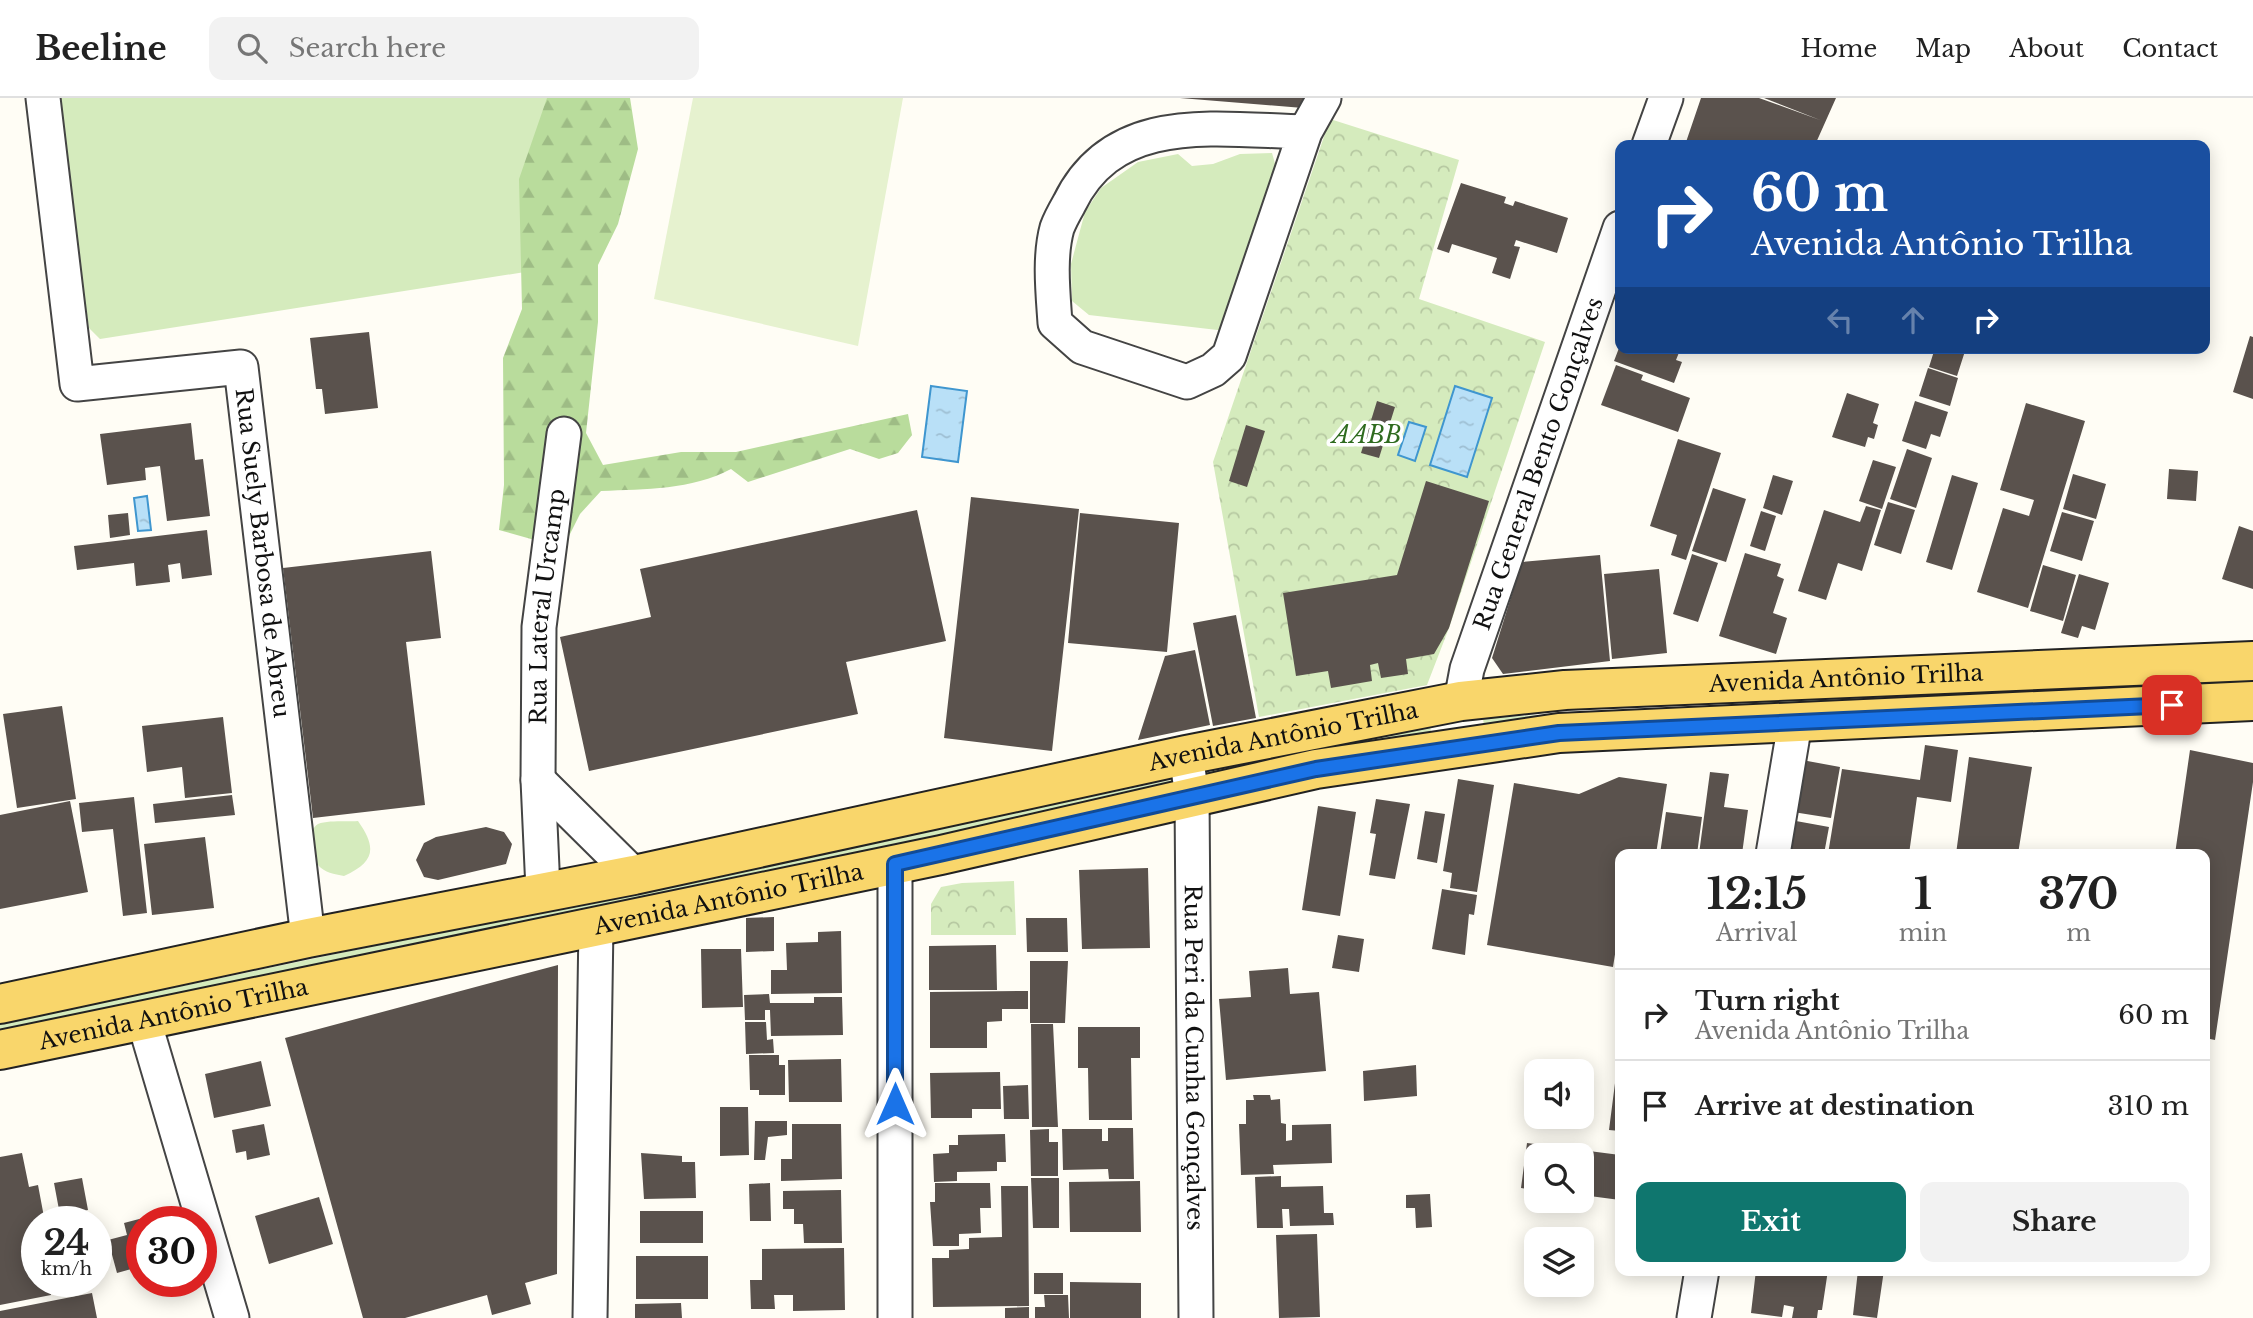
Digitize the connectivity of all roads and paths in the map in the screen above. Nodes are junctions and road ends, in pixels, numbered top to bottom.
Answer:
1 (43, 98) edge
2 (1324, 98) edge
3 (1666, 98) edge
4 (1305, 132) junction
5 (1651, 140) edge
6 (1615, 242) edge
7 (564, 434) dead end
8 (2253, 661) edge
9 (1461, 701) junction
10 (2253, 701) edge
11 (1795, 723) junction
12 (1186, 755) junction
13 (538, 780) junction
14 (1192, 796) junction
15 (1774, 849) edge
16 (895, 864) junction
17 (634, 875) junction
18 (544, 890) junction
19 (596, 925) junction
20 (308, 938) junction
21 (0, 1004) edge
22 (144, 1021) junction
23 (0, 1050) edge
24 (1701, 1276) edge
25 (233, 1318) edge
26 (590, 1318) edge
27 (895, 1318) edge
28 (1196, 1318) edge
29 (1694, 1318) edge

1 - 20 street, Rua Suely Barbosa de Abreu
2 - 4 street
3 - 5 street
4 - 4 street
6 - 9 street, Rua General Bento Gonçalves
7 - 13 street, Rua Lateral Urcamp
8 - 9 main road, Avenida Antônio Trilha
9 - 12 main road, Avenida Antônio Trilha
10 - 11 main road, Avenida Antônio Trilha
11 - 14 main road, Avenida Antônio Trilha
11 - 15 street
12 - 14 street, Rua Peri da Cunha Gonçalves
12 - 17 main road, Avenida Antônio Trilha
13 - 17 street
13 - 18 street, Rua Lateral Urcamp
14 - 16 main road, Avenida Antônio Trilha
14 - 28 street, Rua Peri da Cunha Gonçalves
16 - 19 main road, Avenida Antônio Trilha
16 - 27 street
17 - 18 main road, Avenida Antônio Trilha
18 - 20 main road, Avenida Antônio Trilha
19 - 22 main road, Avenida Antônio Trilha
19 - 26 street
20 - 21 main road, Avenida Antônio Trilha
22 - 23 main road, Avenida Antônio Trilha
22 - 25 street
24 - 29 street

